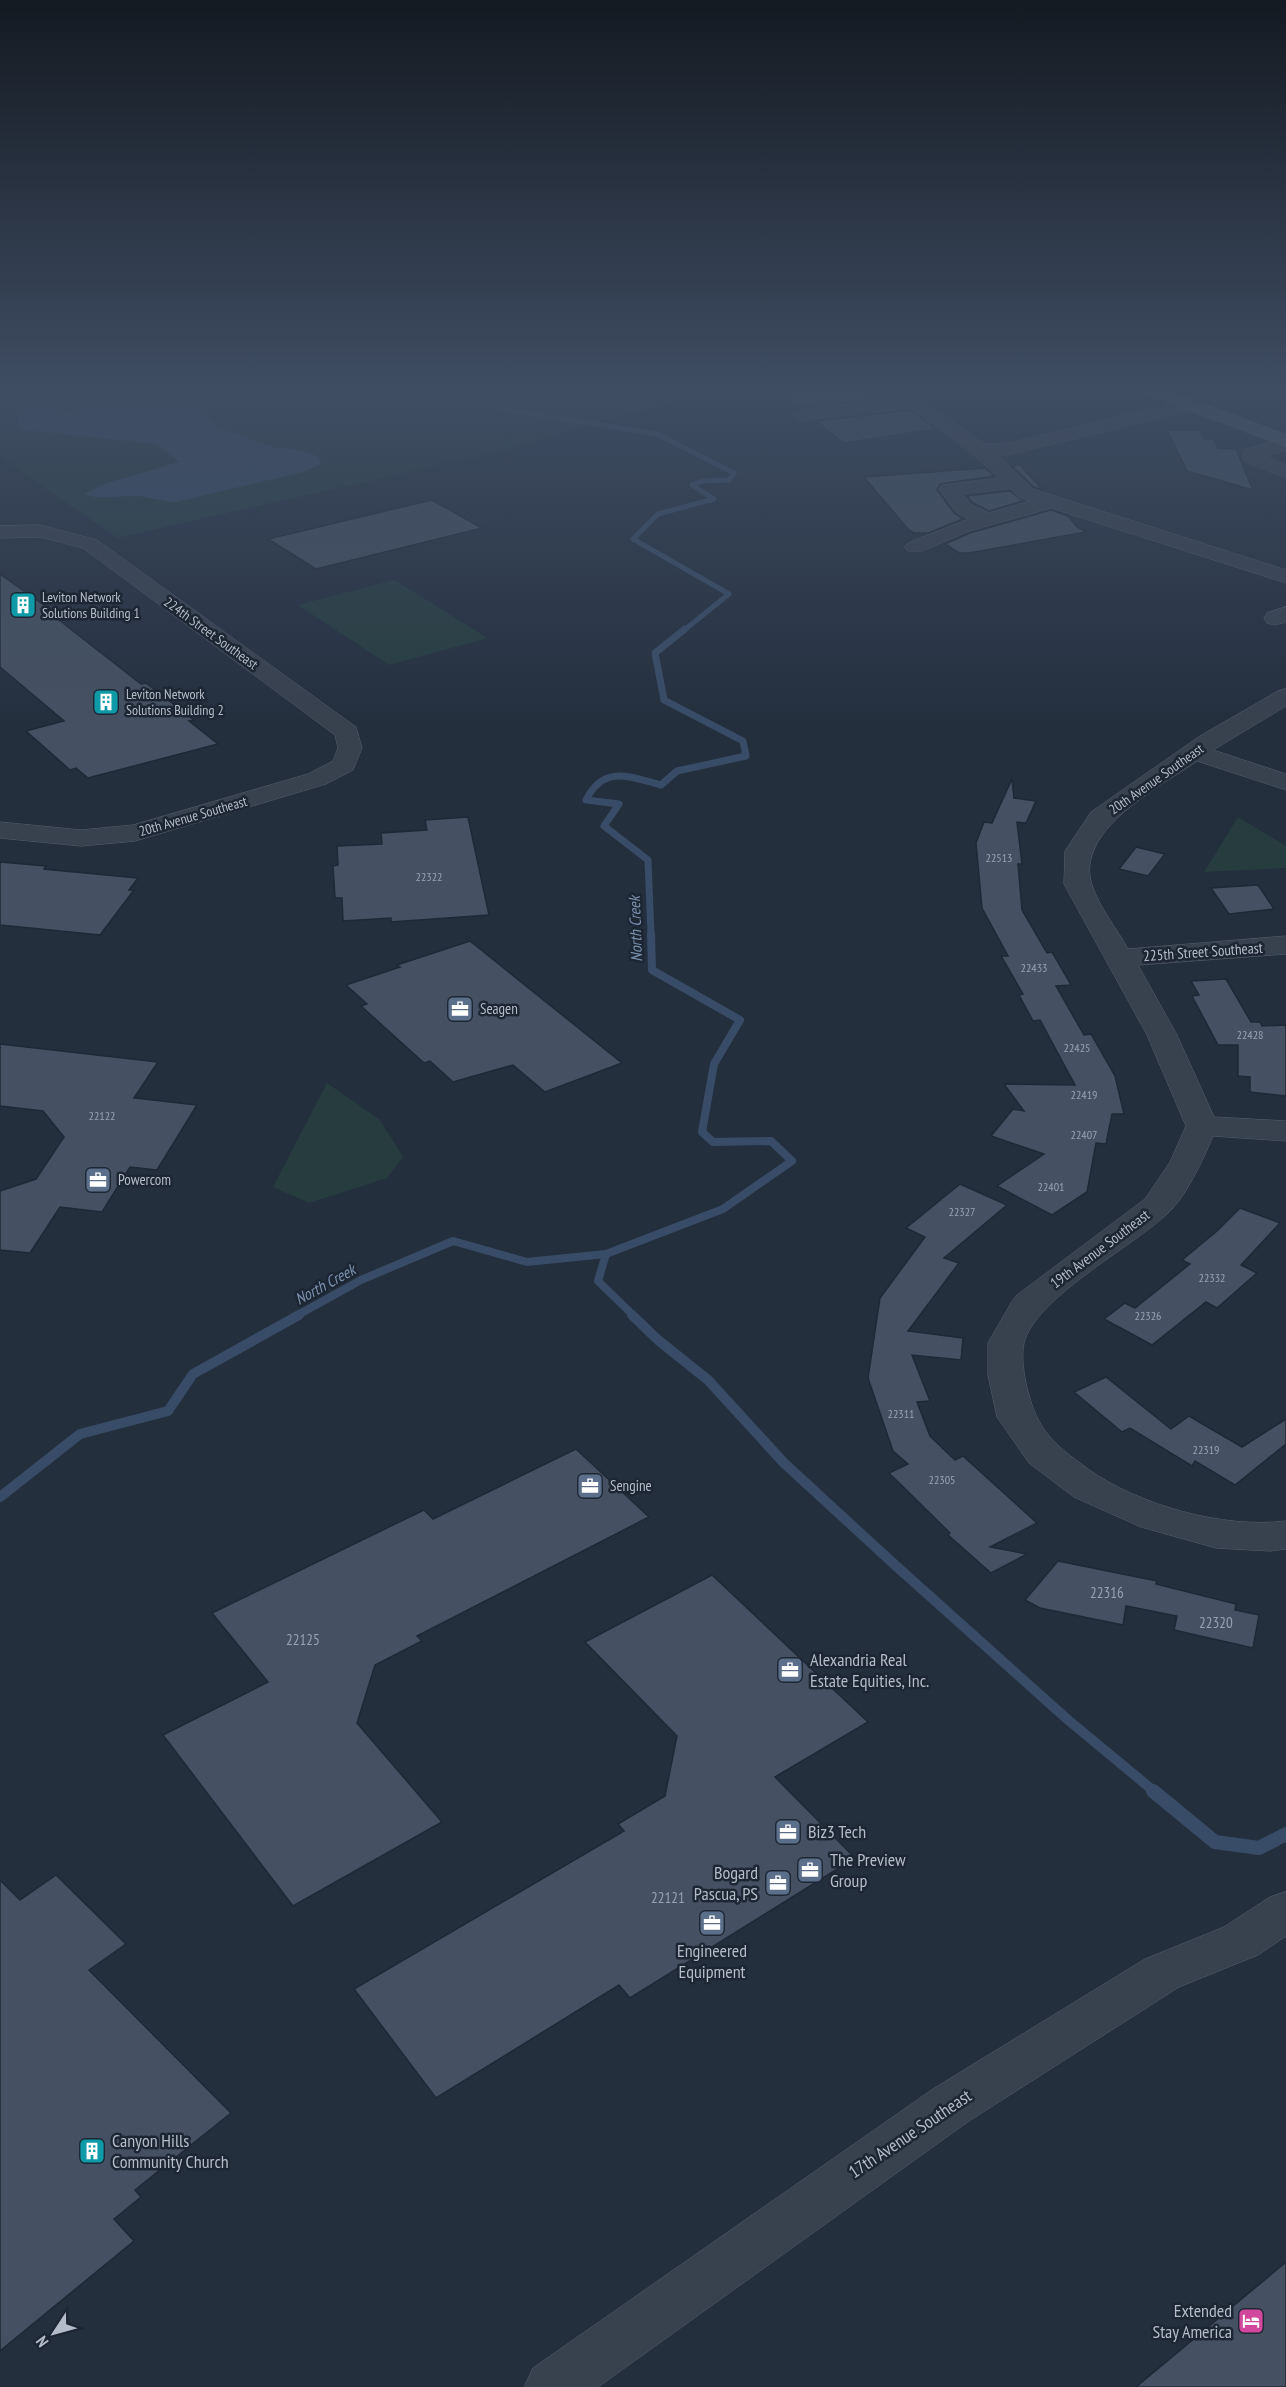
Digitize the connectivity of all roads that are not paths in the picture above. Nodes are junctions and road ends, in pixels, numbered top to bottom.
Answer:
1 (956, 498) edge
2 (1044, 498) edge
3 (1052, 501) junction
4 (987, 520) junction
5 (0, 532) edge
6 (915, 547) dead end
7 (1286, 577) edge
8 (1286, 696) edge
9 (1194, 752) junction
10 (344, 765) joint
11 (1286, 782) edge
12 (0, 830) edge
13 (1286, 945) edge
14 (1120, 958) junction
15 (1202, 1126) junction
16 (1286, 1131) edge
17 (1286, 1535) edge
18 (1286, 1911) edge
19 (552, 2387) edge

1 - 4 street
2 - 3 street
3 - 4 street
3 - 7 street
4 - 6 street
5 - 10 street, 224th Street Southeast
8 - 9 street, 20th Avenue Southeast
9 - 11 street
9 - 14 street, 20th Avenue Southeast
10 - 12 street, 20th Avenue Southeast
13 - 14 street, 225th Street Southeast
14 - 15 street
15 - 16 street
15 - 17 street, 19th Avenue Southeast
18 - 19 street, 17th Avenue Southeast

